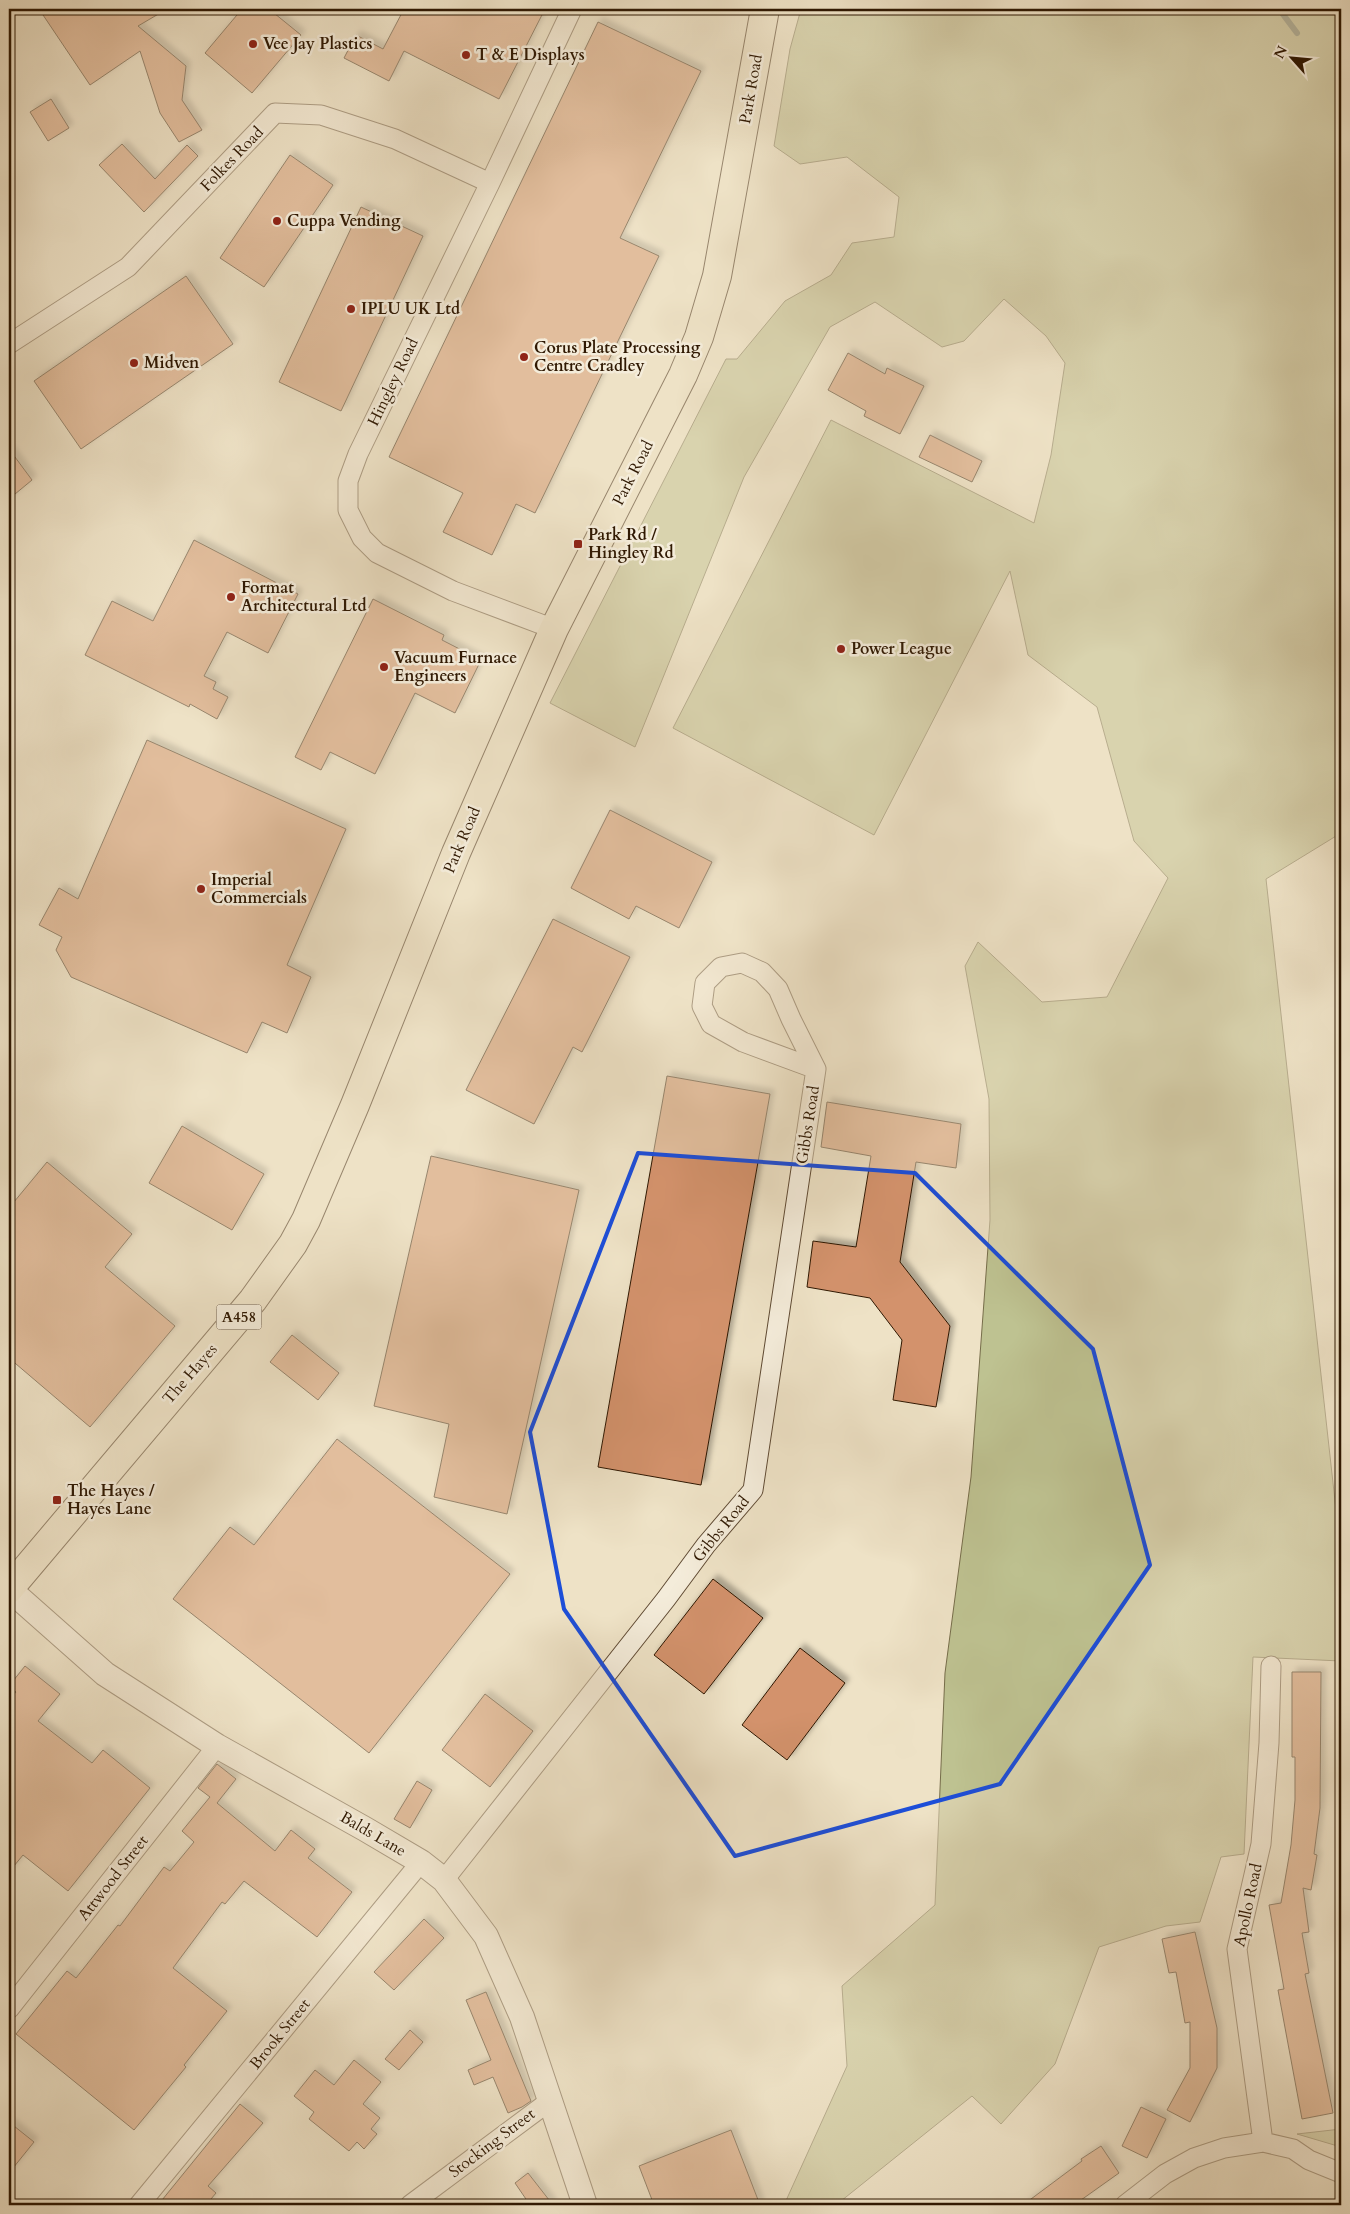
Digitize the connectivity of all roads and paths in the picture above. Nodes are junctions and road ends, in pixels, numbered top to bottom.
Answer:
1 (572, 9) edge
2 (765, 9) edge
3 (490, 183) junction
4 (9, 344) edge
5 (554, 629) junction
6 (397, 999) joint
7 (816, 1069) junction
8 (11, 1582) edge
9 (1271, 1666) dead end
10 (217, 1746) junction
11 (421, 1862) junction
12 (444, 1880) junction
13 (9, 2009) edge
14 (551, 2100) junction
15 (1263, 2142) junction
16 (1341, 2173) edge
17 (139, 2205) edge
18 (410, 2205) edge
19 (585, 2205) edge
20 (1125, 2205) edge

1 - 3 street, Hingley Road
2 - 5 highway, Park Road / A458
3 - 4 street, Folkes Road
3 - 5 street, Hingley Road
5 - 6 highway, Park Road / A458
6 - 8 highway, The Hayes / A458
7 - 7 street, Gibbs Road
7 - 12 street, Gibbs Road
8 - 10 street, Balds Lane
9 - 15 street, Apollo Road
10 - 11 street, Balds Lane
10 - 13 street, Attwood Street
11 - 12 street, Balds Lane
11 - 17 street, Brook Street
12 - 14 street, Balds Lane
14 - 18 street, Stocking Street
14 - 19 street, Balds Lane
15 - 16 street
15 - 20 street

